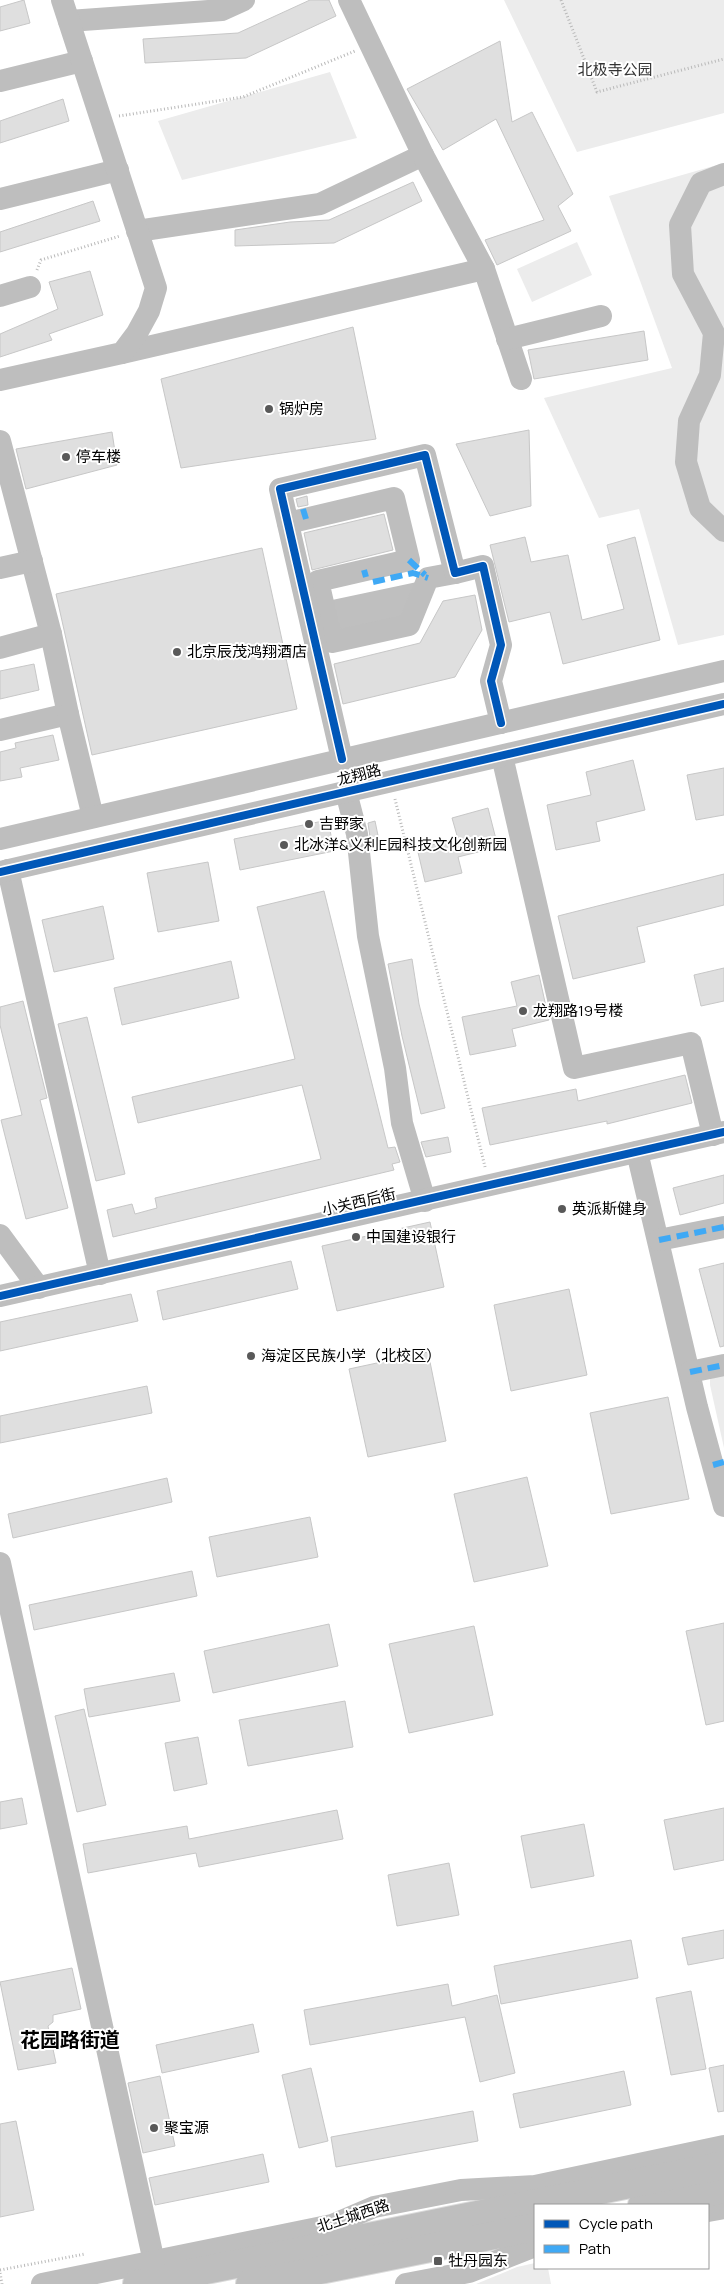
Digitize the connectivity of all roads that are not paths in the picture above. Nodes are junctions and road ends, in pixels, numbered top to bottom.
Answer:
1 (62, 0) edge
2 (244, 0) edge
3 (349, 0) edge
4 (69, 21) junction
5 (82, 61) junction
6 (0, 81) edge
7 (423, 155) junction
8 (118, 170) junction
9 (724, 174) edge
10 (0, 199) edge
11 (138, 231) junction
12 (484, 269) junction
13 (30, 287) road end
14 (0, 296) edge
15 (601, 316) dead end
16 (507, 339) junction
17 (122, 353) junction
18 (717, 368) edge
19 (521, 379) dead end
20 (0, 380) edge
21 (0, 441) edge
22 (5, 480) edge
23 (288, 523) junction
24 (724, 532) edge
25 (32, 561) junction
26 (0, 568) edge
27 (448, 570) junction
28 (51, 634) junction
29 (0, 648) edge
30 (724, 671) edge
31 (724, 704) edge
32 (68, 714) junction
33 (501, 723) junction
34 (0, 730) edge
35 (502, 756) junction
36 (342, 759) junction
37 (346, 792) junction
38 (93, 817) junction
39 (0, 839) edge
40 (4, 871) edge
41 (718, 1134) edge
42 (637, 1152) junction
43 (425, 1201) junction
44 (724, 1226) edge
45 (0, 1235) edge
46 (658, 1240) junction
47 (100, 1274) junction
48 (39, 1288) junction
49 (0, 1296) edge
50 (724, 1365) edge
51 (690, 1372) junction
52 (719, 1464) edge
53 (724, 1506) edge
54 (0, 1563) edge
55 (724, 2146) edge
56 (724, 2165) edge
57 (724, 2189) edge
58 (647, 2204) edge
59 (724, 2208) edge
60 (709, 2212) edge
61 (534, 2227) edge
62 (534, 2246) edge
63 (150, 2275) edge
64 (42, 2284) edge
65 (250, 2284) edge
66 (406, 2284) edge

1 - 4 street
2 - 4 street
3 - 7 street
4 - 5 street
5 - 6 street
5 - 8 street
7 - 11 street
7 - 12 street
8 - 10 street
8 - 11 street
9 - 18 street
11 - 17 street
12 - 16 street
12 - 17 street
13 - 14 street
15 - 16 street
16 - 19 street
17 - 20 street
18 - 24 street
21 - 22 street
22 - 25 street
23 - 27 street
23 - 27 street
23 - 36 street
25 - 26 street
25 - 28 street
27 - 33 street
28 - 29 street
28 - 32 street
30 - 33 street, 龙翔路
31 - 35 street, 龙翔路
32 - 34 street
32 - 38 street
33 - 36 street, 龙翔路
35 - 37 street, 龙翔路
35 - 41 street
36 - 38 street, 龙翔路
37 - 40 street, 龙翔路
37 - 43 street
38 - 39 street, 龙翔路
40 - 47 street
41 - 42 street, 小关西后街
42 - 43 street, 小关西后街
42 - 46 street
43 - 47 street, 小关西后街
44 - 46 street
45 - 48 street
46 - 51 street
47 - 48 street, 小关西后街
48 - 49 street, 小关西后街
50 - 51 street
51 - 52 street
52 - 53 street
54 - 63 street
55 - 63 street, 北土城西路
56 - 63 main road, 北土城西路
57 - 58 main road
59 - 60 street
61 - 65 main road
62 - 66 street
63 - 64 street, 北土城西路

